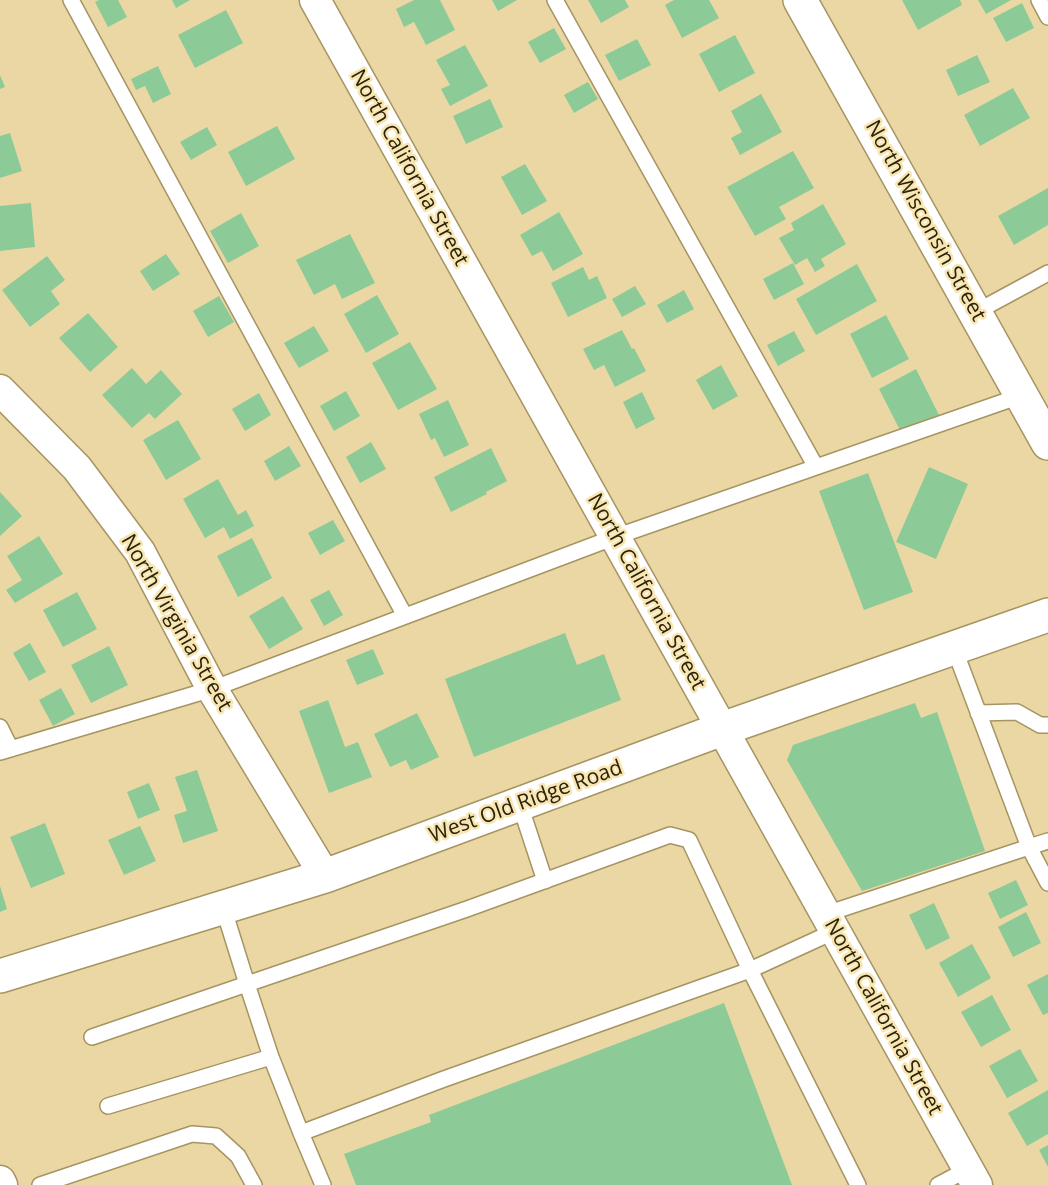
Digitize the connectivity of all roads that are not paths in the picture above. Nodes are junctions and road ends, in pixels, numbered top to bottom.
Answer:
1 (71, 0) edge
2 (315, 0) edge
3 (555, 0) edge
4 (800, 0) edge
5 (1039, 0) edge
6 (1048, 17) edge
7 (1048, 273) edge
8 (976, 312) junction
9 (0, 390) edge
10 (1023, 395) junction
11 (1048, 442) edge
12 (816, 467) junction
13 (615, 537) junction
14 (1048, 615) edge
15 (405, 616) junction
16 (954, 648) junction
17 (212, 689) junction
18 (978, 713) junction
19 (1048, 725) edge
20 (0, 727) edge
21 (722, 729) junction
22 (6, 751) edge
23 (520, 805) junction
24 (1048, 840) edge
25 (1029, 847) junction
26 (326, 876) junction
27 (545, 880) junction
28 (1048, 883) edge
29 (223, 907) junction
30 (830, 923) junction
31 (750, 970) junction
32 (0, 976) edge
33 (247, 984) junction
34 (92, 1037) dead end
35 (271, 1057) junction
36 (108, 1106) dead end
37 (301, 1133) junction
38 (972, 1177) edge
39 (0, 1181) edge
40 (2, 1185) edge
41 (40, 1185) edge
42 (254, 1185) edge
43 (323, 1185) edge
44 (858, 1185) edge
45 (938, 1185) edge

1 - 15 lane
2 - 13 street, North California Street
3 - 12 lane
4 - 8 street, North Wisconsin Street
5 - 6 lane
7 - 8 lane
8 - 10 street, North Wisconsin Street
9 - 17 street, North Virginia Street
10 - 11 street, North Wisconsin Street
10 - 12 lane
12 - 13 lane
13 - 15 lane
13 - 21 street, North California Street
14 - 16 street, West Old Ridge Road
15 - 17 lane
16 - 18 lane
16 - 21 street, West Old Ridge Road
17 - 22 lane
17 - 26 street, North Virginia Street
18 - 19 lane
18 - 25 lane
20 - 22 lane
21 - 23 street, West Old Ridge Road
21 - 30 street, North California Street
23 - 26 street, West Old Ridge Road
23 - 27 lane
24 - 25 lane
25 - 28 lane
25 - 30 lane
26 - 29 street, West Old Ridge Road
27 - 31 lane
27 - 33 lane
29 - 32 street, West Old Ridge Road
29 - 33 lane
30 - 31 lane
30 - 38 street, North California Street
31 - 37 lane
31 - 44 lane
33 - 34 lane
33 - 35 lane
35 - 36 lane
35 - 37 lane
37 - 43 lane
38 - 45 lane
39 - 40 street
41 - 42 lane

